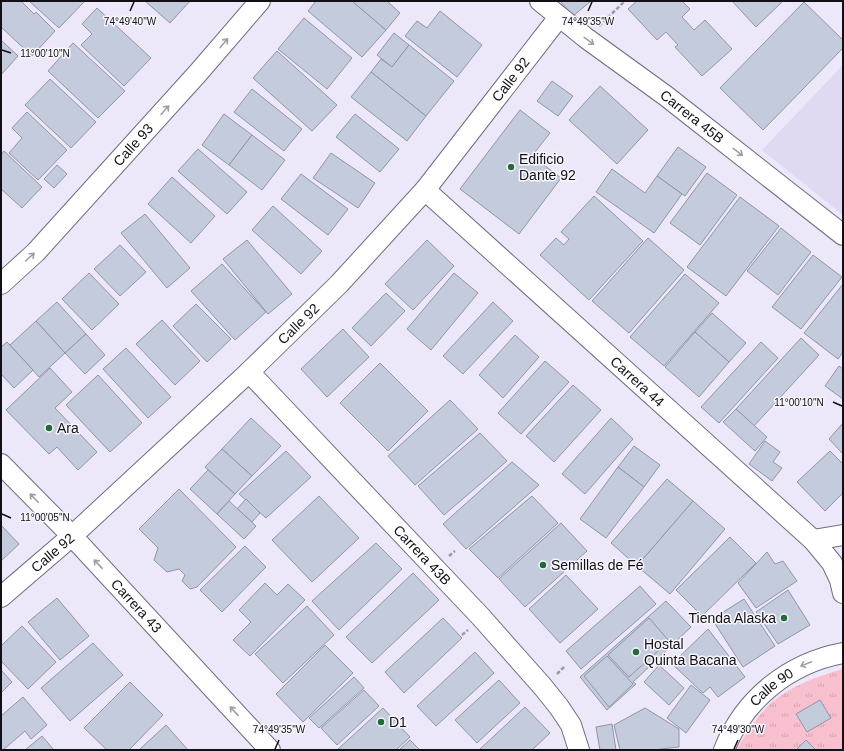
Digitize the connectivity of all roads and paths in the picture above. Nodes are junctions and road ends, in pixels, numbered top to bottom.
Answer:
1 (260, 1) edge
2 (540, 1) edge
3 (625, 1) edge
4 (559, 17) junction
5 (586, 38) junction
6 (425, 190) junction
7 (843, 235) edge
8 (1, 284) edge
9 (249, 372) junction
10 (1, 464) edge
11 (843, 535) edge
12 (72, 536) junction
13 (813, 540) junction
14 (842, 582) edge
15 (1, 597) edge
16 (843, 653) edge
17 (270, 750) edge
18 (579, 750) edge
19 (724, 750) edge

8 -> 1 street, Calle 93
2 - 4 street, Carrera 45B
3 - 5 path
4 - 5 street, Carrera 45B
4 - 6 street, Calle 92
5 -> 7 street, Carrera 45B
6 - 9 street, Calle 92
6 - 13 street, Carrera 44
9 - 12 street, Calle 92
9 - 18 street, Carrera 43B
12 -> 10 street, Carrera 43
11 - 13 street
12 - 15 street, Calle 92
17 -> 12 street, Carrera 43
13 - 14 street, Carrera 44
16 -> 19 street, Calle 90

